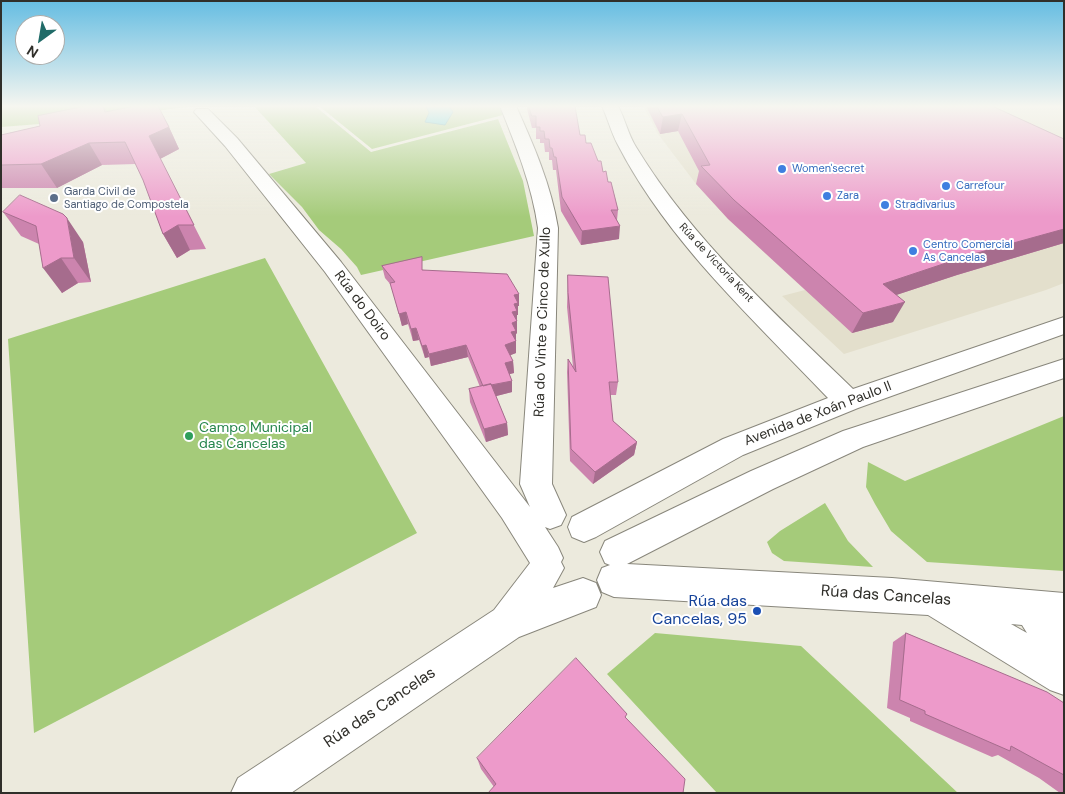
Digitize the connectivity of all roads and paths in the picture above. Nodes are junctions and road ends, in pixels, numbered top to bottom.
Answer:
1 (232, 143) edge
2 (524, 143) edge
3 (625, 143) edge
4 (1064, 325) edge
5 (1064, 368) edge
6 (848, 400) junction
7 (536, 484) junction
8 (512, 508) junction
9 (569, 524) junction
10 (546, 563) junction
11 (608, 571) junction
12 (933, 598) junction
13 (1049, 610) edge
14 (507, 624) junction
15 (1064, 664) edge
16 (1064, 676) edge
17 (253, 793) edge

1 - 8 street, Rúa do Doiro
2 - 7 street, Rúa do Vinte e Cinco de Xullo
3 - 6 street, Rúa de Victoria Kent
4 - 6 street, Avenida de Xoán Paulo II
5 - 11 street
6 - 9 street, Avenida de Xoán Paulo II
7 - 8 street
7 - 9 street, Rúa do Vinte e Cinco de Xullo
8 - 9 street
8 - 10 street, Rúa do Doiro
9 - 10 street, Avenida de Xoán Paulo II
9 - 11 street
10 - 11 street, Rúa do Doiro
10 - 14 street, Rúa das Cancelas
11 - 12 street, Rúa das Cancelas
11 - 14 street, Rúa das Cancelas
12 - 13 street, Rúa das Cancelas
12 - 16 street
13 - 15 street
14 - 17 street, Rúa das Cancelas

